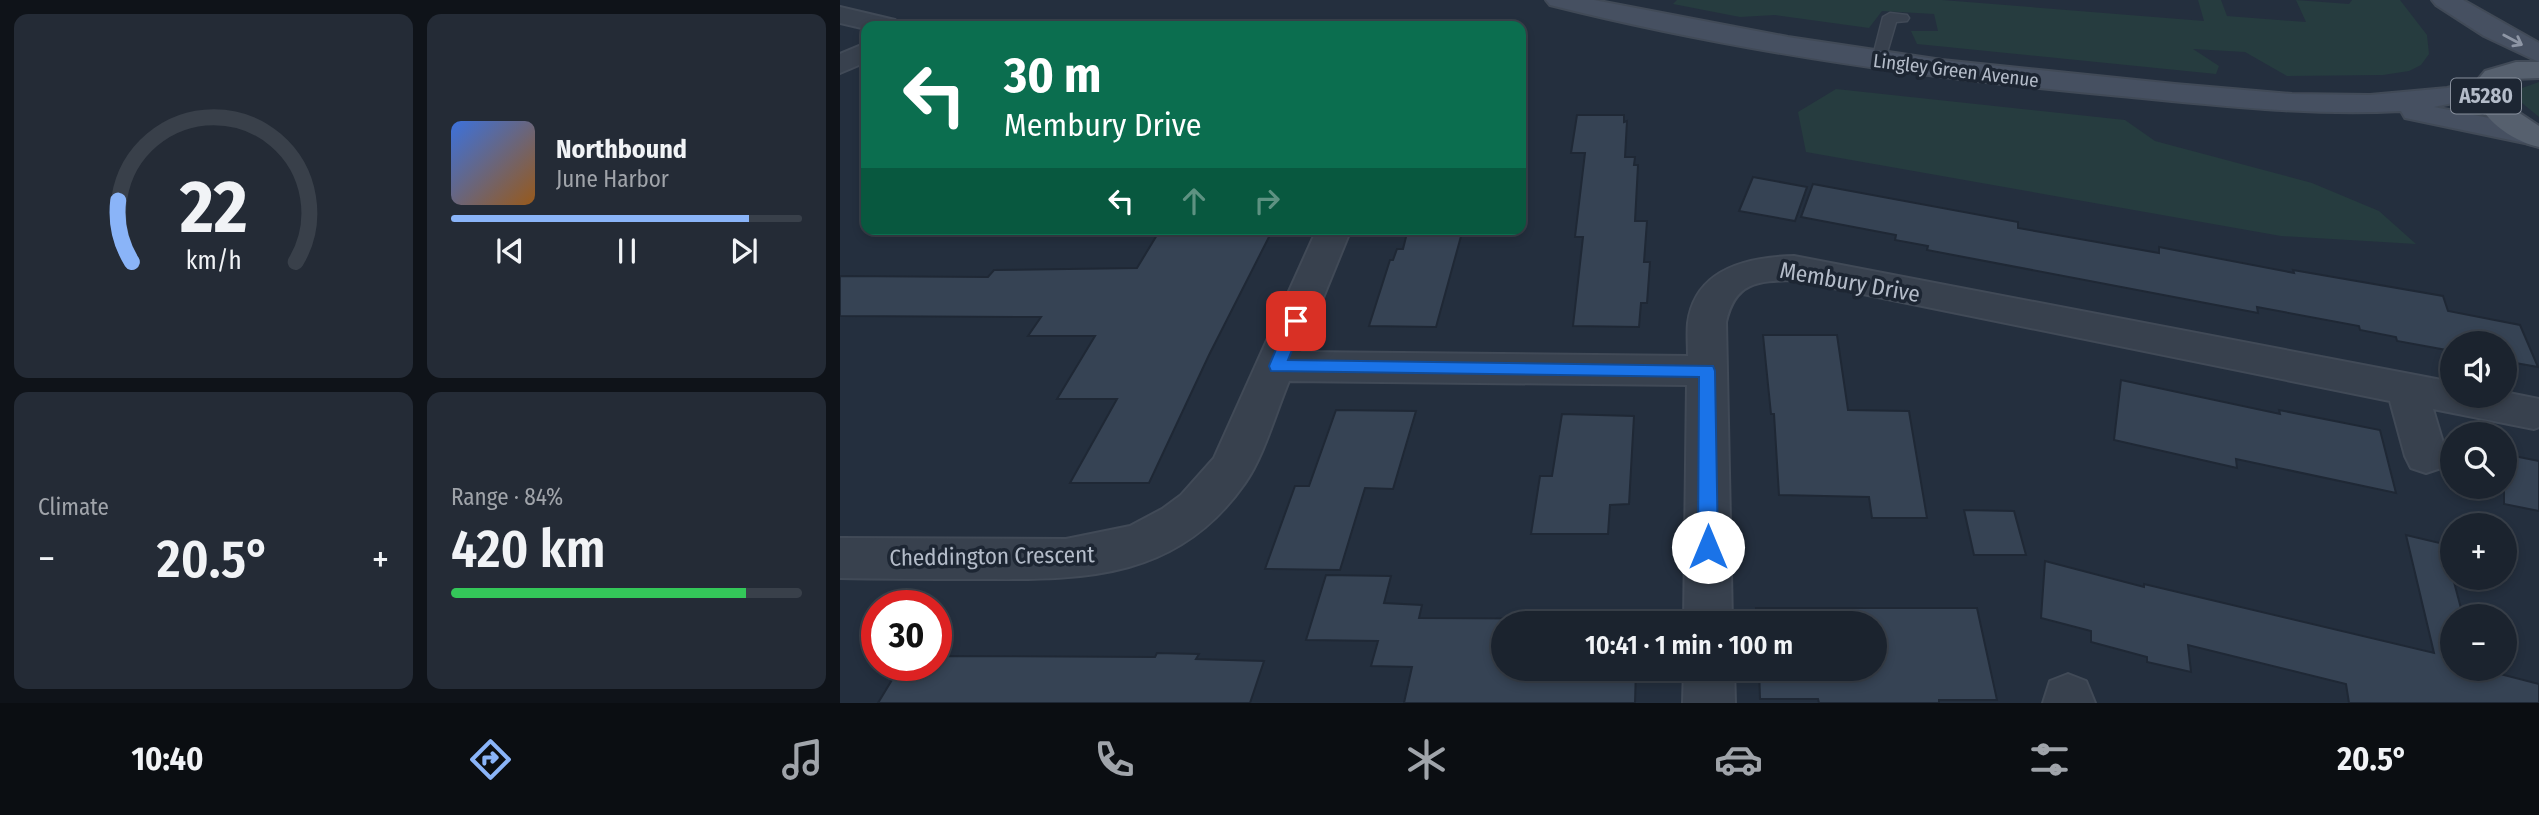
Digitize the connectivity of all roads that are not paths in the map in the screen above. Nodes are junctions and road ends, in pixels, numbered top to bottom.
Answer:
1 (1559, 0) edge
2 (2437, 0) edge
3 (2445, 0) edge
4 (840, 15) edge
5 (1902, 18) dead end
6 (865, 21) edge
7 (861, 54) edge
8 (2539, 54) edge
9 (1880, 60) junction
10 (840, 65) edge
11 (2539, 70) edge
12 (2487, 84) junction
13 (2358, 104) junction
14 (2538, 138) edge
15 (1332, 235) edge
16 (1277, 366) junction
17 (1707, 371) junction
18 (2407, 389) junction
19 (2534, 414) dead end
20 (2426, 456) dead end
21 (840, 558) edge
22 (1709, 611) edge
23 (1709, 681) edge
24 (1709, 703) edge

1 - 9 street, Lingley Green Avenue
2 - 12 street
3 -> 8 street
4 - 6 street
5 - 9 lane
7 - 10 street
9 - 13 street, Lingley Green Avenue
11 - 12 main road, A5280
12 - 13 street, Lingley Green Avenue
12 - 14 main road, A5280
13 - 14 street, Lingley Green Avenue
15 - 16 street, Cheddington Crescent
16 - 17 street
16 - 21 street, Cheddington Crescent
17 - 18 street, Membury Drive
17 - 22 street, Membury Drive
18 - 19 street, Membury Drive
18 - 20 street
23 - 24 street

